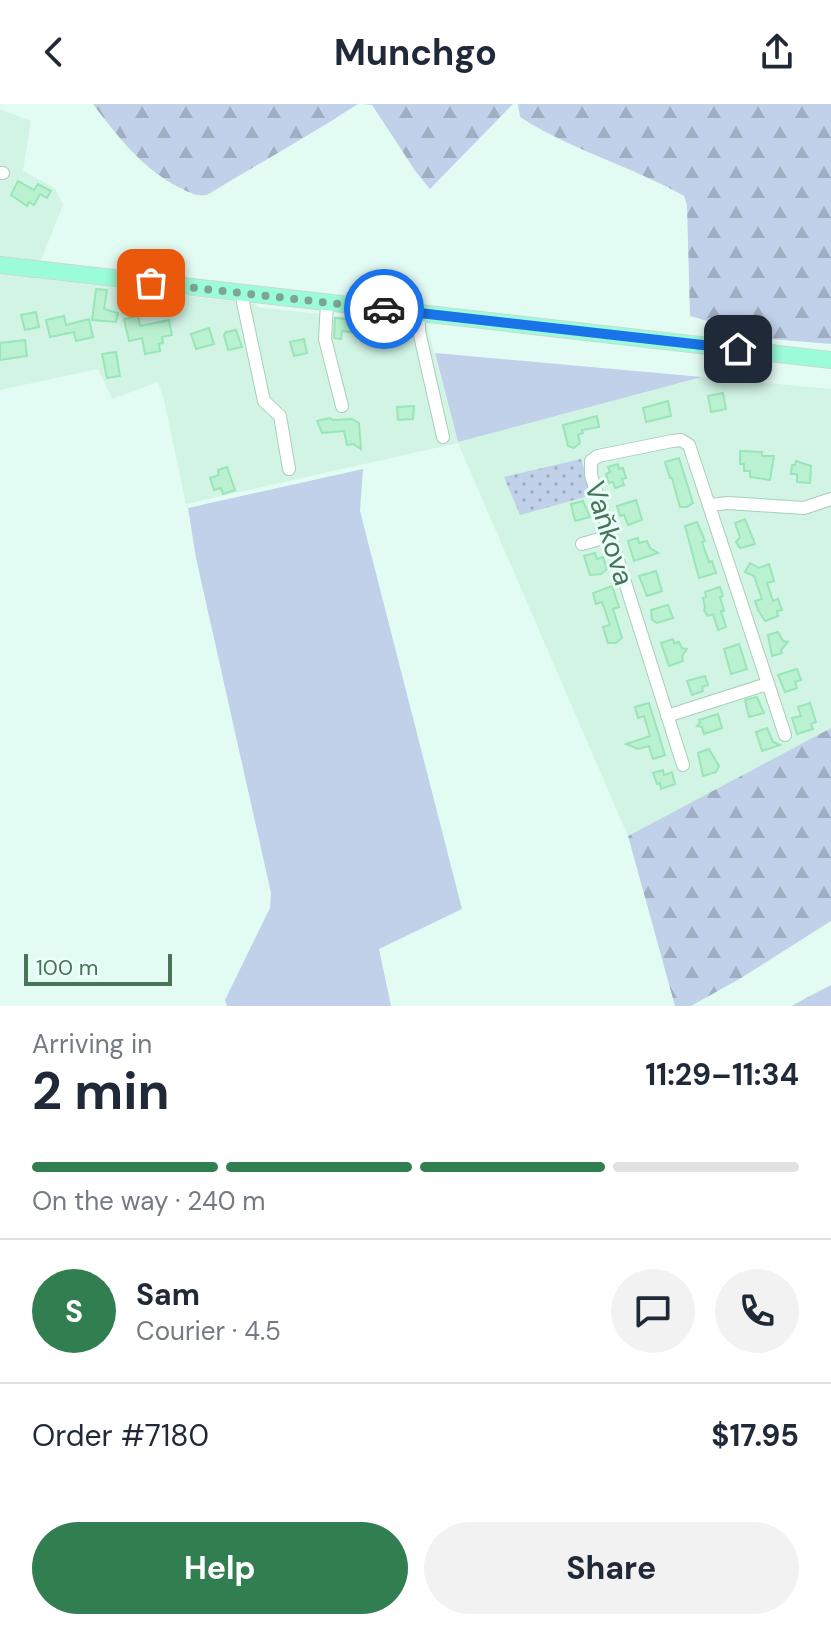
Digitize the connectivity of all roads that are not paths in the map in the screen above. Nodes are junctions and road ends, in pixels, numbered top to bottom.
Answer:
1 (0, 265) edge
2 (241, 293) junction
3 (327, 303) junction
4 (419, 313) junction
5 (831, 360) edge
6 (342, 406) dead end
7 (443, 437) dead end
8 (289, 469) dead end
9 (831, 499) edge
10 (710, 505) junction
11 (804, 508) junction
12 (831, 510) edge
13 (610, 536) junction
14 (582, 544) dead end
15 (767, 684) junction
16 (667, 716) junction
17 (785, 735) dead end
18 (683, 765) dead end

1 - 2 main road
2 - 3 main road
2 - 8 street
3 - 4 main road
3 - 6 street
4 - 5 main road
4 - 7 street
9 - 11 street
10 - 11 street
10 - 13 street, Vaňkova
10 - 15 street, Vaňkova
11 - 12 street
13 - 14 street
13 - 16 street, Vaňkova
15 - 16 street
15 - 17 street, Vaňkova
16 - 18 street, Vaňkova

